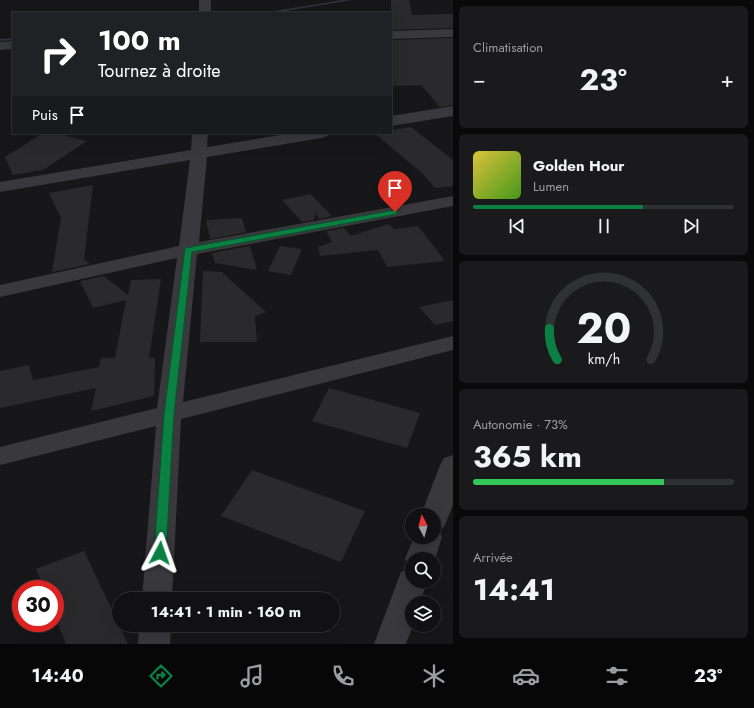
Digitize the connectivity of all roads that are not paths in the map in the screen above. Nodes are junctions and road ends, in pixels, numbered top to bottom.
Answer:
1 (205, 0) edge
2 (205, 12) edge
3 (453, 33) edge
4 (392, 35) edge
5 (12, 45) edge
6 (0, 46) edge
7 (453, 111) edge
8 (392, 121) edge
9 (200, 134) edge
10 (316, 134) edge
11 (199, 154) junction
12 (0, 187) edge
13 (453, 201) edge
14 (188, 250) junction
15 (0, 291) edge
16 (453, 343) edge
17 (169, 414) junction
18 (0, 456) edge
19 (453, 465) edge
20 (438, 508) edge
21 (410, 588) edge
22 (157, 592) edge
23 (155, 632) edge
24 (154, 644) edge
25 (390, 644) edge

1 - 2 street
3 - 4 street
5 - 6 street
7 - 8 street
9 - 11 street
10 - 11 street
11 - 12 street
11 - 14 street
13 - 14 street
14 - 15 street
14 - 17 street
16 - 17 street
17 - 18 street
17 - 22 street
19 - 20 street
21 - 25 street
23 - 24 street

